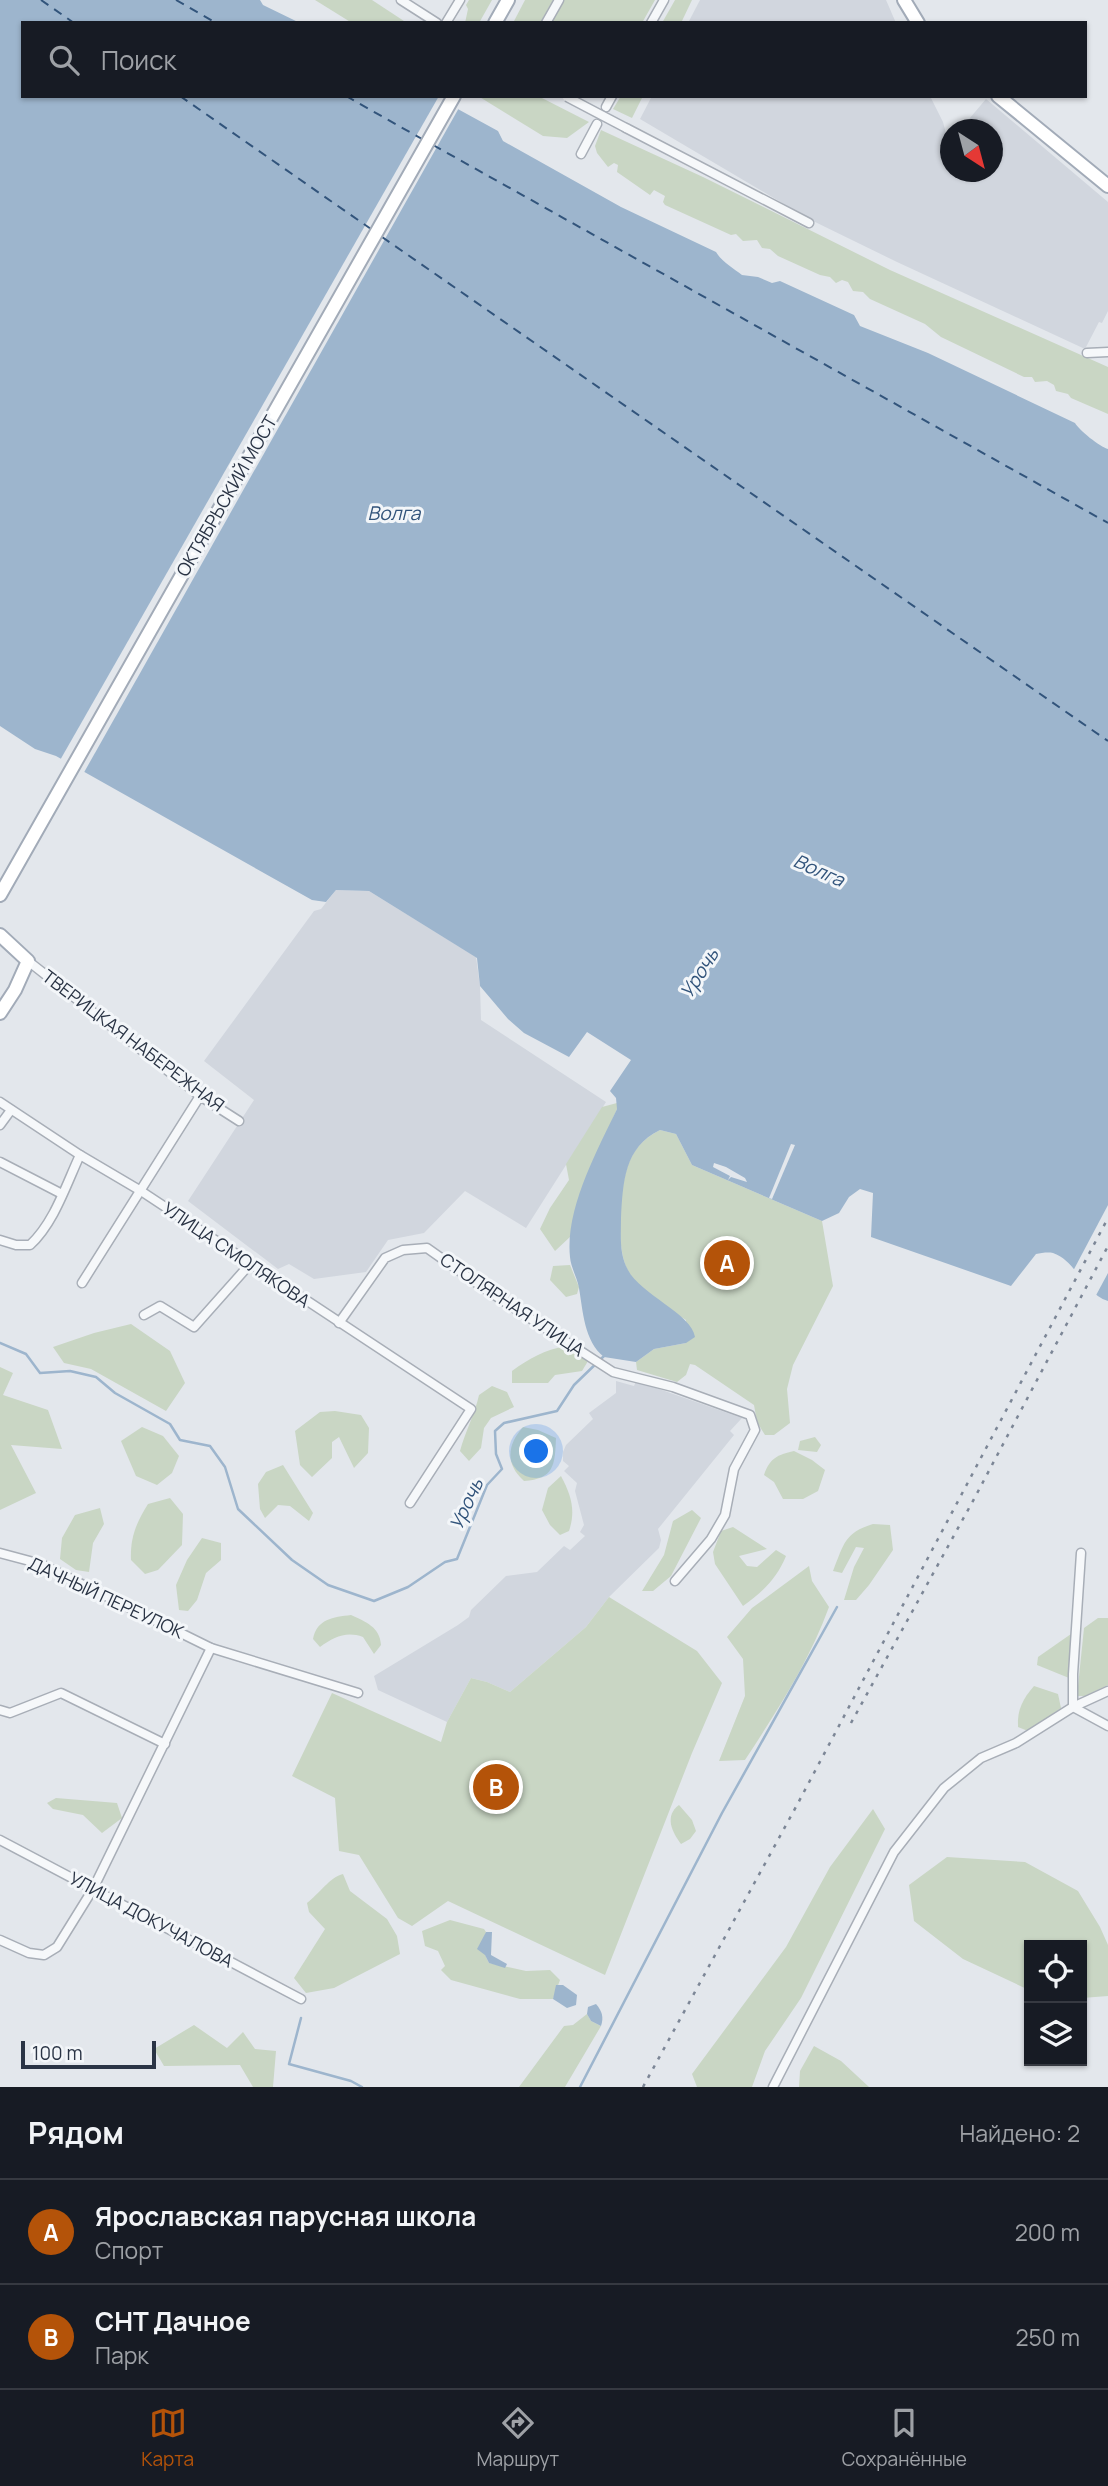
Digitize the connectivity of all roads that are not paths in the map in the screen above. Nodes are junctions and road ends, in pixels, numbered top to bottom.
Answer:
1 (401, 0) edge
2 (460, 0) edge
3 (508, 0) edge
4 (559, 0) edge
5 (664, 0) edge
6 (904, 0) edge
7 (434, 21) edge
8 (447, 21) edge
9 (496, 21) edge
10 (547, 21) edge
11 (652, 21) edge
12 (917, 21) edge
13 (453, 98) edge
14 (568, 98) edge
15 (611, 98) edge
16 (1000, 98) edge
17 (606, 107) dead end
18 (597, 124) dead end
19 (581, 153) dead end
20 (1108, 186) edge
21 (809, 223) dead end
22 (1108, 352) edge
23 (1087, 353) dead end
24 (0, 895) edge
25 (0, 936) edge
26 (28, 961) junction
27 (0, 1013) edge
28 (200, 1096) junction
29 (0, 1102) edge
30 (11, 1110) junction
31 (239, 1121) dead end
32 (0, 1125) edge
33 (80, 1155) junction
34 (0, 1162) edge
35 (141, 1191) junction
36 (62, 1194) junction
37 (0, 1240) edge
38 (250, 1264) junction
39 (82, 1283) dead end
40 (144, 1315) dead end
41 (339, 1323) junction
42 (410, 1503) dead end
43 (0, 1553) edge
44 (1081, 1553) dead end
45 (674, 1581) dead end
46 (211, 1648) junction
47 (1108, 1690) edge
48 (358, 1693) dead end
49 (1073, 1707) junction
50 (0, 1710) edge
51 (1108, 1726) edge
52 (164, 1744) junction
53 (0, 1840) edge
54 (93, 1889) junction
55 (0, 1940) edge
56 (302, 2000) dead end
57 (773, 2087) edge

1 - 7 street
2 - 8 street
3 - 9 main road
4 - 10 street
5 - 11 street
6 - 12 main road
13 - 24 main road, ОКТЯБРЬСКИЙ МОСТ
14 - 21 street, bridge
15 - 17 street
16 - 20 main road
18 - 19 street
22 - 23 street
25 - 26 main road
26 - 27 main road
26 - 28 street, ТВЕРИЦКАЯ НАБЕРЕЖНАЯ
28 - 31 street, ТВЕРИЦКАЯ НАБЕРЕЖНАЯ
28 - 35 street
29 - 30 street, УЛИЦА СМОЛЯКОВА
30 - 32 street
30 - 33 street, УЛИЦА СМОЛЯКОВА
33 - 35 street, УЛИЦА СМОЛЯКОВА
33 - 36 street
34 - 36 street
35 - 38 street, УЛИЦА СМОЛЯКОВА
35 - 39 street
36 - 37 street
38 - 40 street
38 - 41 street, УЛИЦА СМОЛЯКОВА
41 - 42 street, УЛИЦА СМОЛЯКОВА
41 - 45 street, СТОЛЯРНАЯ УЛИЦА
43 - 46 street, ДАЧНЫЙ ПЕРЕУЛОК
44 - 49 street
46 - 48 street, ДАЧНЫЙ ПЕРЕУЛОК
46 - 52 street
47 - 49 street
49 - 51 street
49 - 57 street
50 - 52 street
52 - 54 street
53 - 54 street, УЛИЦА ДОКУЧАЛОВА
54 - 55 street
54 - 56 street, УЛИЦА ДОКУЧАЛОВА

